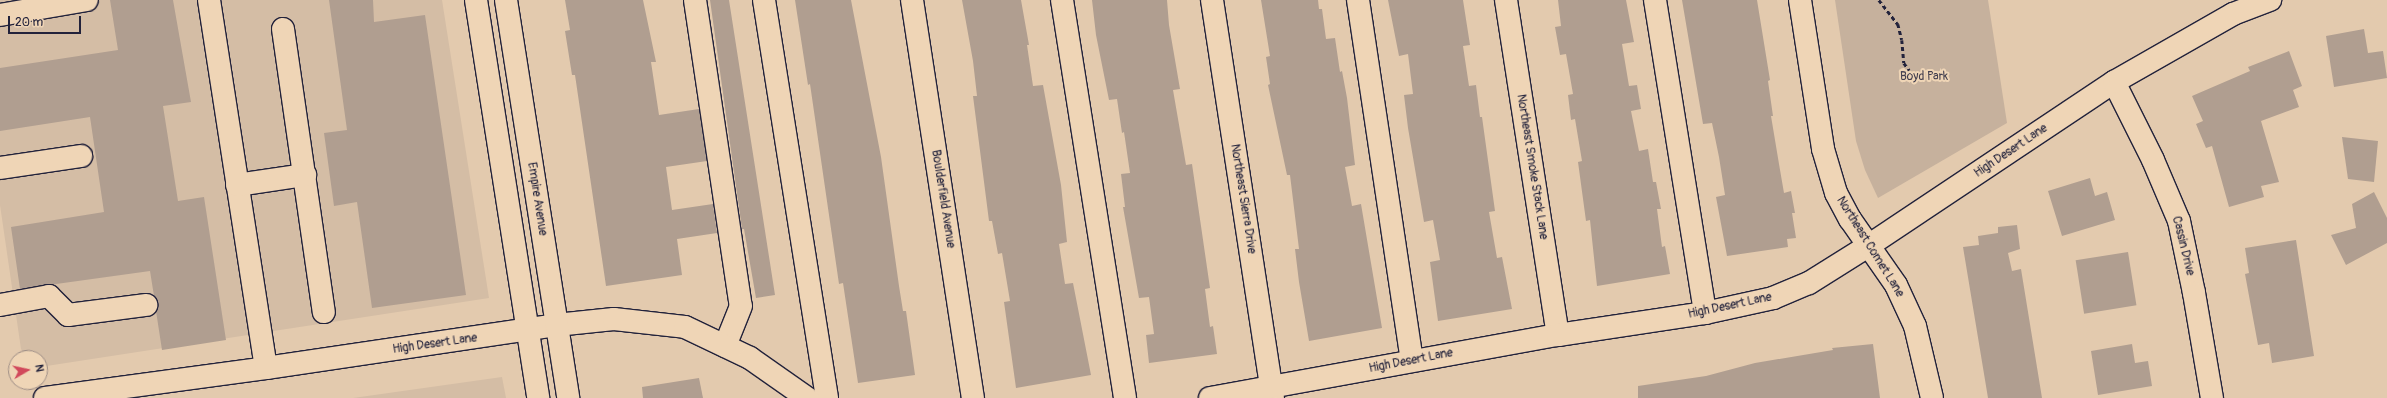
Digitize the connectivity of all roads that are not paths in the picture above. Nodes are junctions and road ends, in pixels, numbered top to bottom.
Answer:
1 (87, 0) edge
2 (209, 0) edge
3 (476, 0) edge
4 (506, 0) edge
5 (695, 0) edge
6 (764, 0) edge
7 (912, 0) edge
8 (1062, 0) edge
9 (1212, 0) edge
10 (1358, 0) edge
11 (1506, 0) edge
12 (1655, 0) edge
13 (1800, 0) edge
14 (2270, 0) edge
15 (2230, 7) edge
16 (0, 15) edge
17 (283, 29) dead end
18 (2114, 82) junction
19 (81, 156) dead end
20 (0, 168) edge
21 (305, 175) junction
22 (238, 185) junction
23 (1868, 246) junction
24 (0, 304) edge
25 (146, 305) dead end
26 (324, 312) dead end
27 (1704, 313) junction
28 (556, 325) junction
29 (527, 330) junction
30 (1558, 335) junction
31 (725, 346) junction
32 (1412, 360) junction
33 (266, 368) junction
34 (115, 393) edge
35 (1273, 393) edge
36 (44, 398) edge
37 (538, 398) edge
38 (568, 398) edge
39 (807, 398) edge
40 (828, 398) edge
41 (973, 398) edge
42 (1125, 398) edge
43 (1210, 398) edge
44 (1932, 398) edge
45 (2212, 398) edge

1 - 16 main road
2 - 22 main road
3 - 29 main road
4 - 28 main road, Empire Avenue
5 - 31 main road
6 - 40 main road
7 - 41 main road, Boulderfield Avenue
8 - 42 main road
9 - 35 main road, Northeast Sierra Drive
10 - 32 main road
11 - 30 main road, Northeast Smoke Stack Lane
12 - 27 main road
13 - 23 main road, Northeast Comet Lane
14 - 15 main road, High Desert Lane
15 - 18 main road, High Desert Lane
17 - 21 main road
18 - 23 main road, High Desert Lane
18 - 45 main road, Cassin Drive
19 - 20 main road
21 - 22 main road
21 - 26 main road
22 - 33 main road
23 - 27 main road, High Desert Lane
23 - 44 main road, Northeast Comet Lane
24 - 25 main road
27 - 30 main road, High Desert Lane
28 - 29 main road, High Desert Lane
28 - 31 main road, High Desert Lane
28 - 38 main road, Empire Avenue
29 - 33 main road, High Desert Lane
29 - 37 main road
30 - 32 main road, High Desert Lane
31 - 39 main road, High Desert Lane
32 - 35 main road, High Desert Lane
33 - 34 main road, High Desert Lane
34 - 36 main road, High Desert Lane
35 - 43 main road, High Desert Lane

